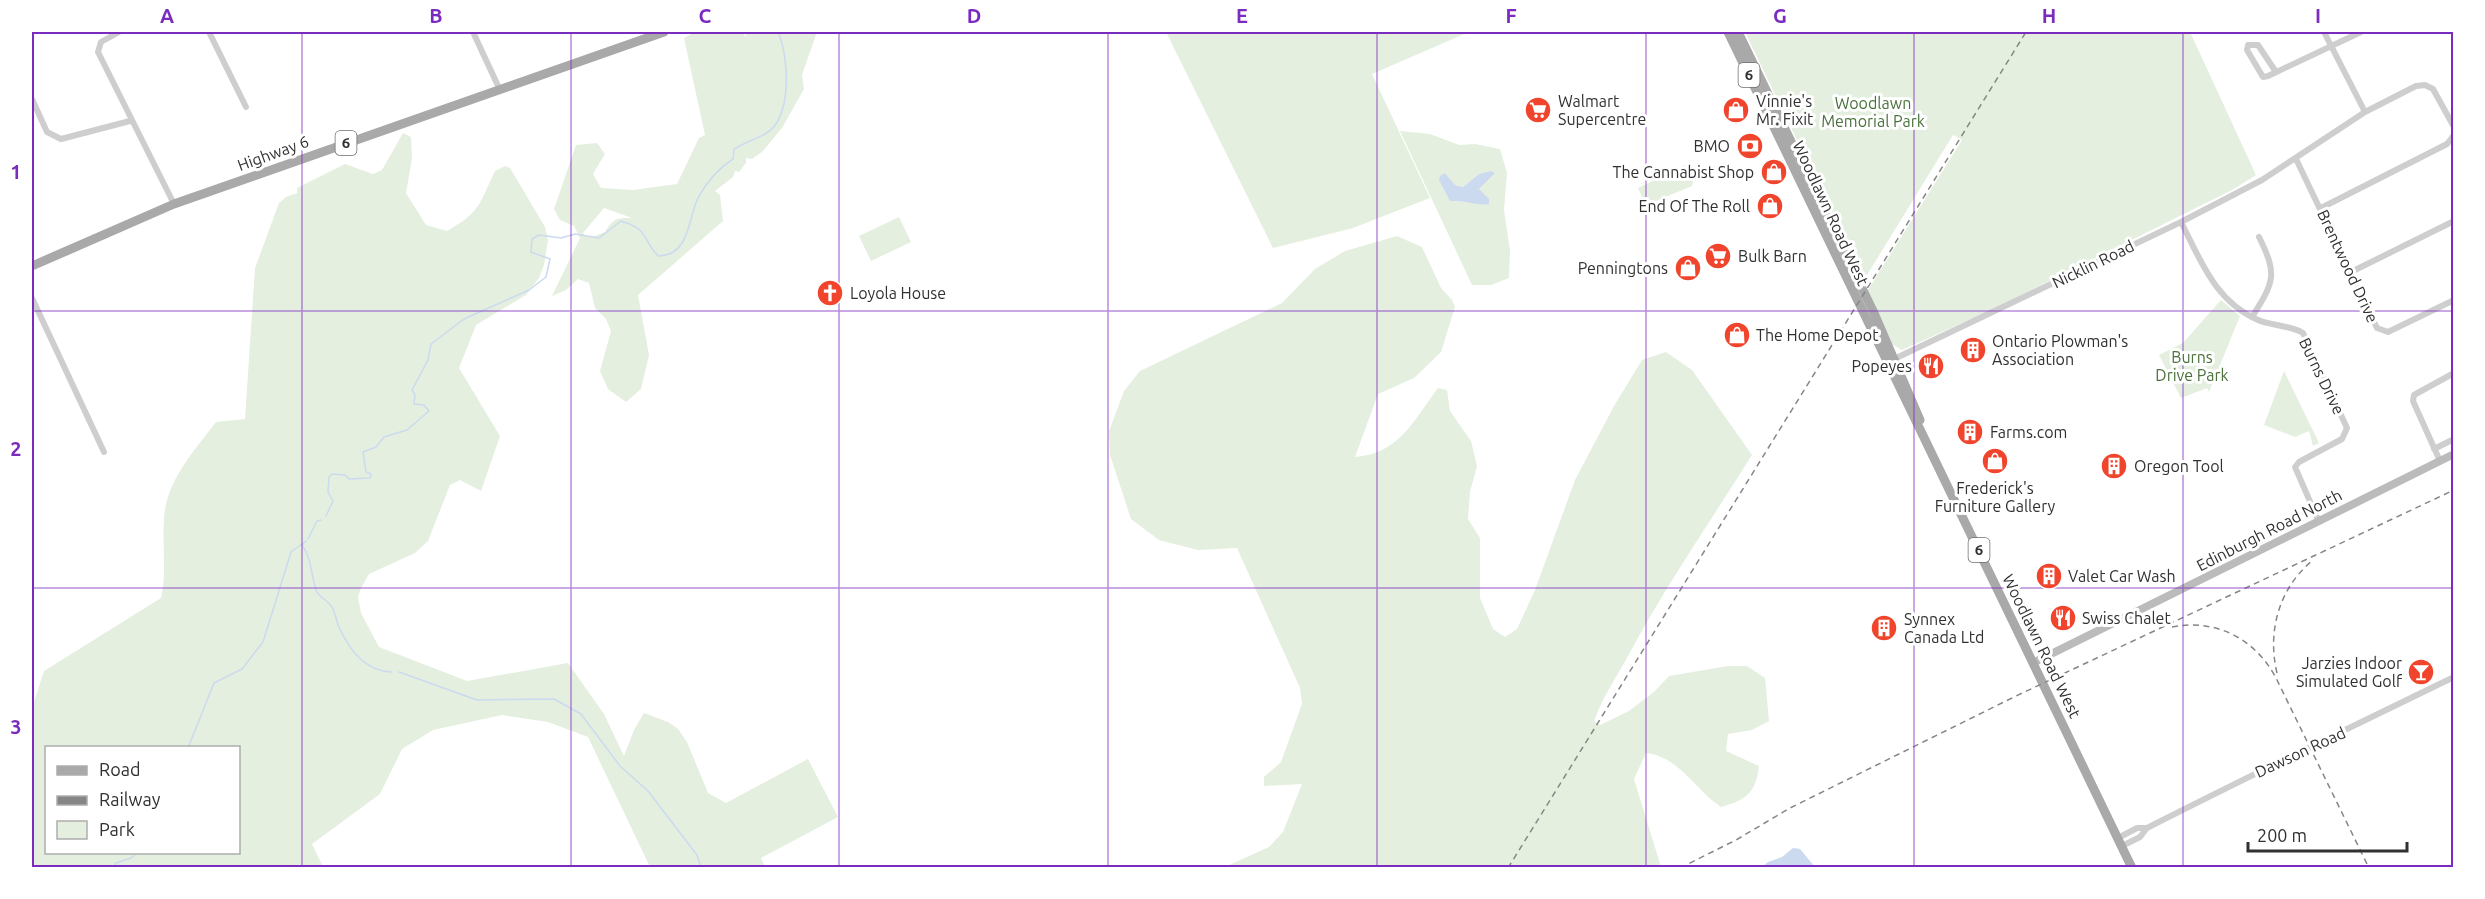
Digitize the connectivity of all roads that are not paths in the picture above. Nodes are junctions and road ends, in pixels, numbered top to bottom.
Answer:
1 (119, 32) edge
2 (209, 32) edge
3 (473, 32) edge
4 (664, 32) edge
5 (1728, 32) edge
6 (1738, 32) edge
7 (2324, 32) edge
8 (2361, 32) edge
9 (2331, 46) junction
10 (2276, 72) junction
11 (499, 88) junction
12 (32, 99) edge
13 (246, 107) dead end
14 (2365, 112) junction
15 (130, 120) junction
16 (2454, 127) edge
17 (2454, 135) edge
18 (2296, 159) junction
19 (174, 204) junction
20 (2321, 207) junction
21 (2454, 221) edge
22 (2181, 222) junction
23 (2259, 237) dead end
24 (32, 266) edge
25 (2351, 272) junction
26 (32, 298) edge
27 (2454, 300) edge
28 (2252, 317) junction
29 (1891, 361) junction
30 (2454, 373) edge
31 (2454, 439) edge
32 (2434, 449) junction
33 (104, 452) dead end
34 (2454, 454) edge
35 (2440, 461) junction
36 (2319, 522) junction
37 (2033, 663) junction
38 (2454, 677) edge
39 (2147, 828) junction
40 (2120, 842) junction
41 (2132, 867) edge

1 - 15 street
2 - 13 street
3 - 11 street
4 - 11 main road, Highway 6 / 6
5 - 29 main road, Woodlawn Road West / 6
6 - 29 main road, Woodlawn Road West / 6
7 - 9 street
8 - 9 street
9 - 10 street
9 - 14 street
10 - 10 street
11 - 19 main road, Highway 6 / 6
12 - 15 street
14 - 16 street, Nicklin Road
14 - 18 street, Nicklin Road
15 - 19 street
17 - 20 street
18 - 20 street, Brentwood Drive
18 - 22 street, Nicklin Road
19 - 24 main road, Highway 6 / 6
20 - 25 street, Brentwood Drive
21 - 25 street
22 - 28 street, Burns Drive
22 - 29 street, Nicklin Road
23 - 28 street
25 - 27 street, Brentwood Drive
26 - 33 street
28 - 36 street, Burns Drive
29 - 37 main road, Woodlawn Road West / 6
30 - 32 street
31 - 32 street
32 - 35 street
34 - 35 main road, Edinburgh Road North
35 - 36 main road, Edinburgh Road North
36 - 37 main road, Edinburgh Road North
37 - 40 main road, Woodlawn Road West / 6
38 - 39 street, Dawson Road
39 - 40 street, Dawson Road
39 - 40 street, Dawson Road
40 - 41 main road, Woodlawn Road West / 6

